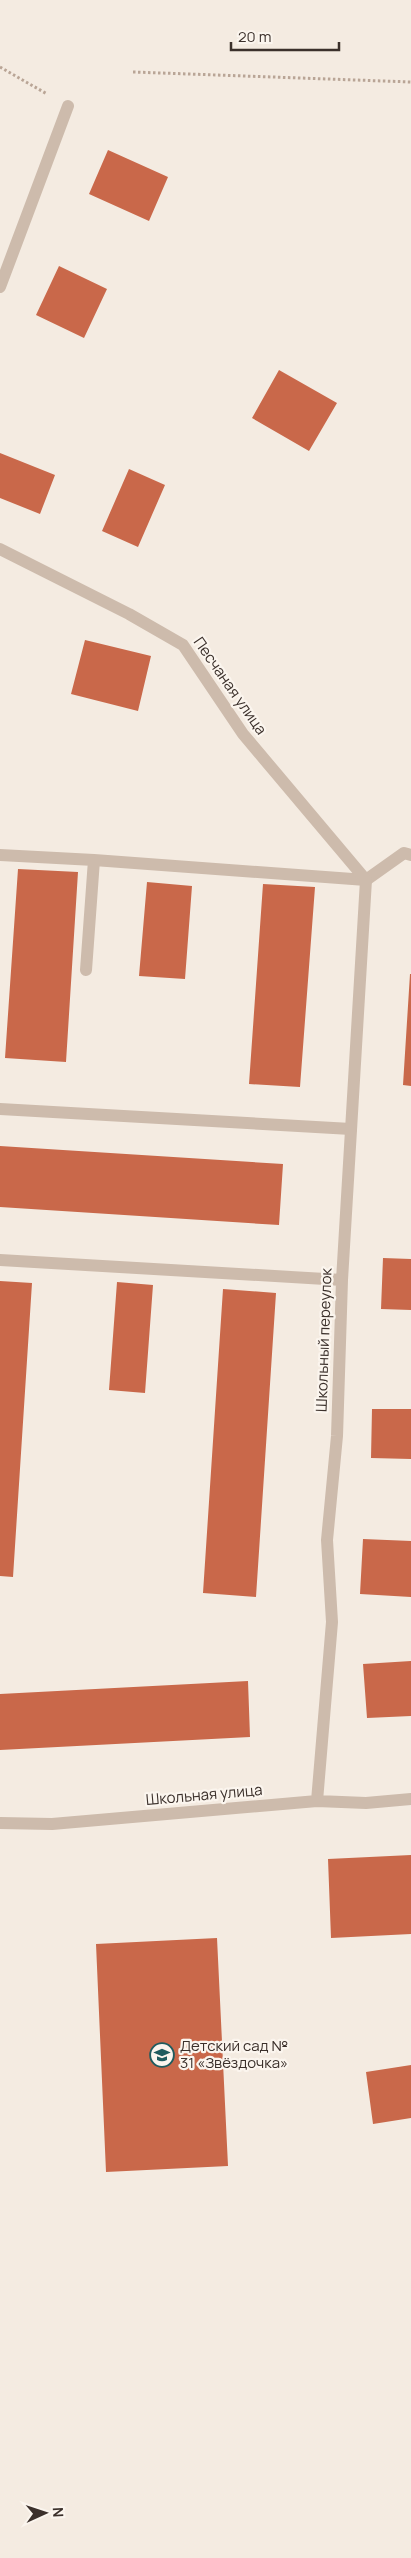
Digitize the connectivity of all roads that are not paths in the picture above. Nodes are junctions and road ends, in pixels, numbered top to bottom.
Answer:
1 (68, 106) road end
2 (0, 287) edge
3 (0, 549) edge
4 (0, 855) edge
5 (411, 855) edge
6 (94, 860) junction
7 (366, 880) junction
8 (86, 970) dead end
9 (0, 1109) edge
10 (351, 1129) junction
11 (0, 1260) edge
12 (342, 1280) junction
13 (411, 1799) edge
14 (318, 1801) junction
15 (0, 1823) edge

1 - 2 street
3 - 7 street, Песчаная улица
4 - 6 street
5 - 7 street
6 - 7 street
6 - 8 street
7 - 10 street, Школьный переулок
9 - 10 street
10 - 12 street, Школьный переулок
11 - 12 street
12 - 14 street, Школьный переулок
13 - 14 street, Школьная улица
14 - 15 street, Школьная улица

